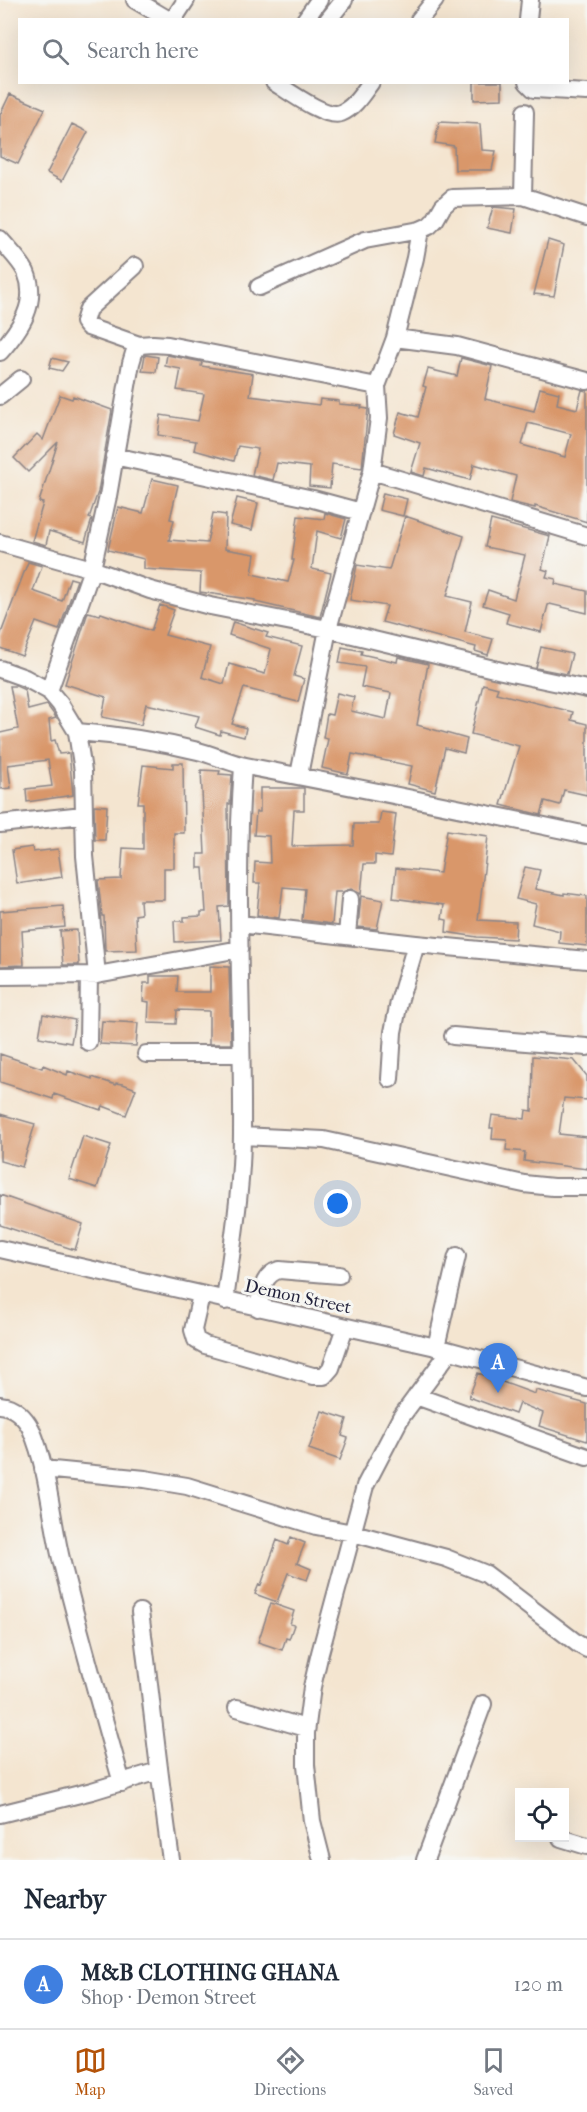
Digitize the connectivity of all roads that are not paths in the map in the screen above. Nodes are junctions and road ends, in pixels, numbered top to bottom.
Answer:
1 (135, 0) edge
2 (186, 0) edge
3 (319, 0) edge
4 (344, 0) edge
5 (435, 0) edge
6 (530, 0) edge
7 (167, 18) edge
8 (172, 18) edge
9 (307, 18) edge
10 (330, 18) edge
11 (421, 18) edge
12 (528, 18) edge
13 (279, 84) edge
14 (369, 84) edge
15 (529, 84) edge
16 (587, 92) edge
17 (525, 112) dead end
18 (523, 196) junction
19 (587, 217) edge
20 (420, 230) junction
21 (0, 239) edge
22 (135, 266) dead end
23 (259, 287) dead end
24 (395, 338) junction
25 (139, 345) junction
26 (0, 352) edge
27 (21, 379) dead end
28 (587, 381) edge
29 (377, 387) junction
30 (0, 396) edge
31 (114, 456) junction
32 (372, 471) junction
33 (361, 512) junction
34 (587, 536) edge
35 (0, 543) edge
36 (92, 569) junction
37 (328, 629) junction
38 (0, 669) edge
39 (587, 689) edge
40 (49, 691) junction
41 (76, 732) junction
42 (243, 766) junction
43 (299, 775) junction
44 (82, 815) junction
45 (0, 824) edge
46 (587, 834) edge
47 (350, 899) dead end
48 (240, 924) junction
49 (347, 936) junction
50 (416, 944) junction
51 (240, 949) junction
52 (587, 960) edge
53 (93, 975) junction
54 (0, 976) edge
55 (453, 1036) dead end
56 (88, 1042) dead end
57 (587, 1047) edge
58 (146, 1054) dead end
59 (241, 1054) junction
60 (390, 1079) dead end
61 (242, 1136) junction
62 (587, 1187) edge
63 (0, 1249) edge
64 (457, 1256) dead end
65 (339, 1275) dead end
66 (201, 1295) junction
67 (225, 1301) junction
68 (258, 1308) junction
69 (345, 1327) junction
70 (443, 1349) junction
71 (587, 1387) edge
72 (416, 1396) junction
73 (0, 1405) edge
74 (587, 1457) edge
75 (43, 1469) junction
76 (353, 1533) junction
77 (140, 1612) dead end
78 (587, 1649) edge
79 (483, 1704) dead end
80 (237, 1708) dead end
81 (306, 1728) junction
82 (158, 1771) junction
83 (122, 1783) junction
84 (0, 1814) edge
85 (569, 1840) edge
86 (587, 1846) edge
87 (171, 1860) edge
88 (322, 1860) edge
89 (425, 1860) edge

1 - 7 street
2 - 8 street
3 - 9 street
4 - 10 street
5 - 11 street
6 - 12 street
13 - 14 street
15 - 16 street
17 - 18 street
18 - 19 street
18 - 20 street
20 - 23 street
20 - 24 street
21 - 26 street
22 - 25 street
24 - 28 street
24 - 29 street
25 - 29 street
25 - 31 street
27 - 30 street
29 - 32 street
31 - 33 street
31 - 36 street
32 - 33 street
32 - 34 street
33 - 37 street
35 - 36 street
36 - 37 street
36 - 40 street
37 - 39 street
37 - 43 street
38 - 40 street
40 - 41 street
41 - 42 street
41 - 44 street
42 - 43 street
42 - 48 street
43 - 46 street
44 - 45 street
44 - 53 street
47 - 49 street
48 - 49 street
48 - 51 street
49 - 50 street
50 - 52 street
50 - 60 street
51 - 53 street
51 - 59 street
53 - 54 street
53 - 56 street
55 - 57 street
58 - 59 street
59 - 61 street
61 - 62 street
61 - 67 street
63 - 66 street, Demon Street
64 - 70 street
65 - 68 street
66 - 67 street, Demon Street
66 - 69 street
67 - 68 street, Demon Street
68 - 69 street, Demon Street
69 - 70 street, Demon Street
70 - 71 street, Demon Street
70 - 72 street
72 - 74 street
72 - 76 street
73 - 75 street
75 - 76 street
75 - 83 street
76 - 78 street
76 - 81 street
77 - 82 street
79 - 89 street
80 - 81 street
81 - 88 street
82 - 83 street
82 - 87 street
83 - 84 street
85 - 86 street

